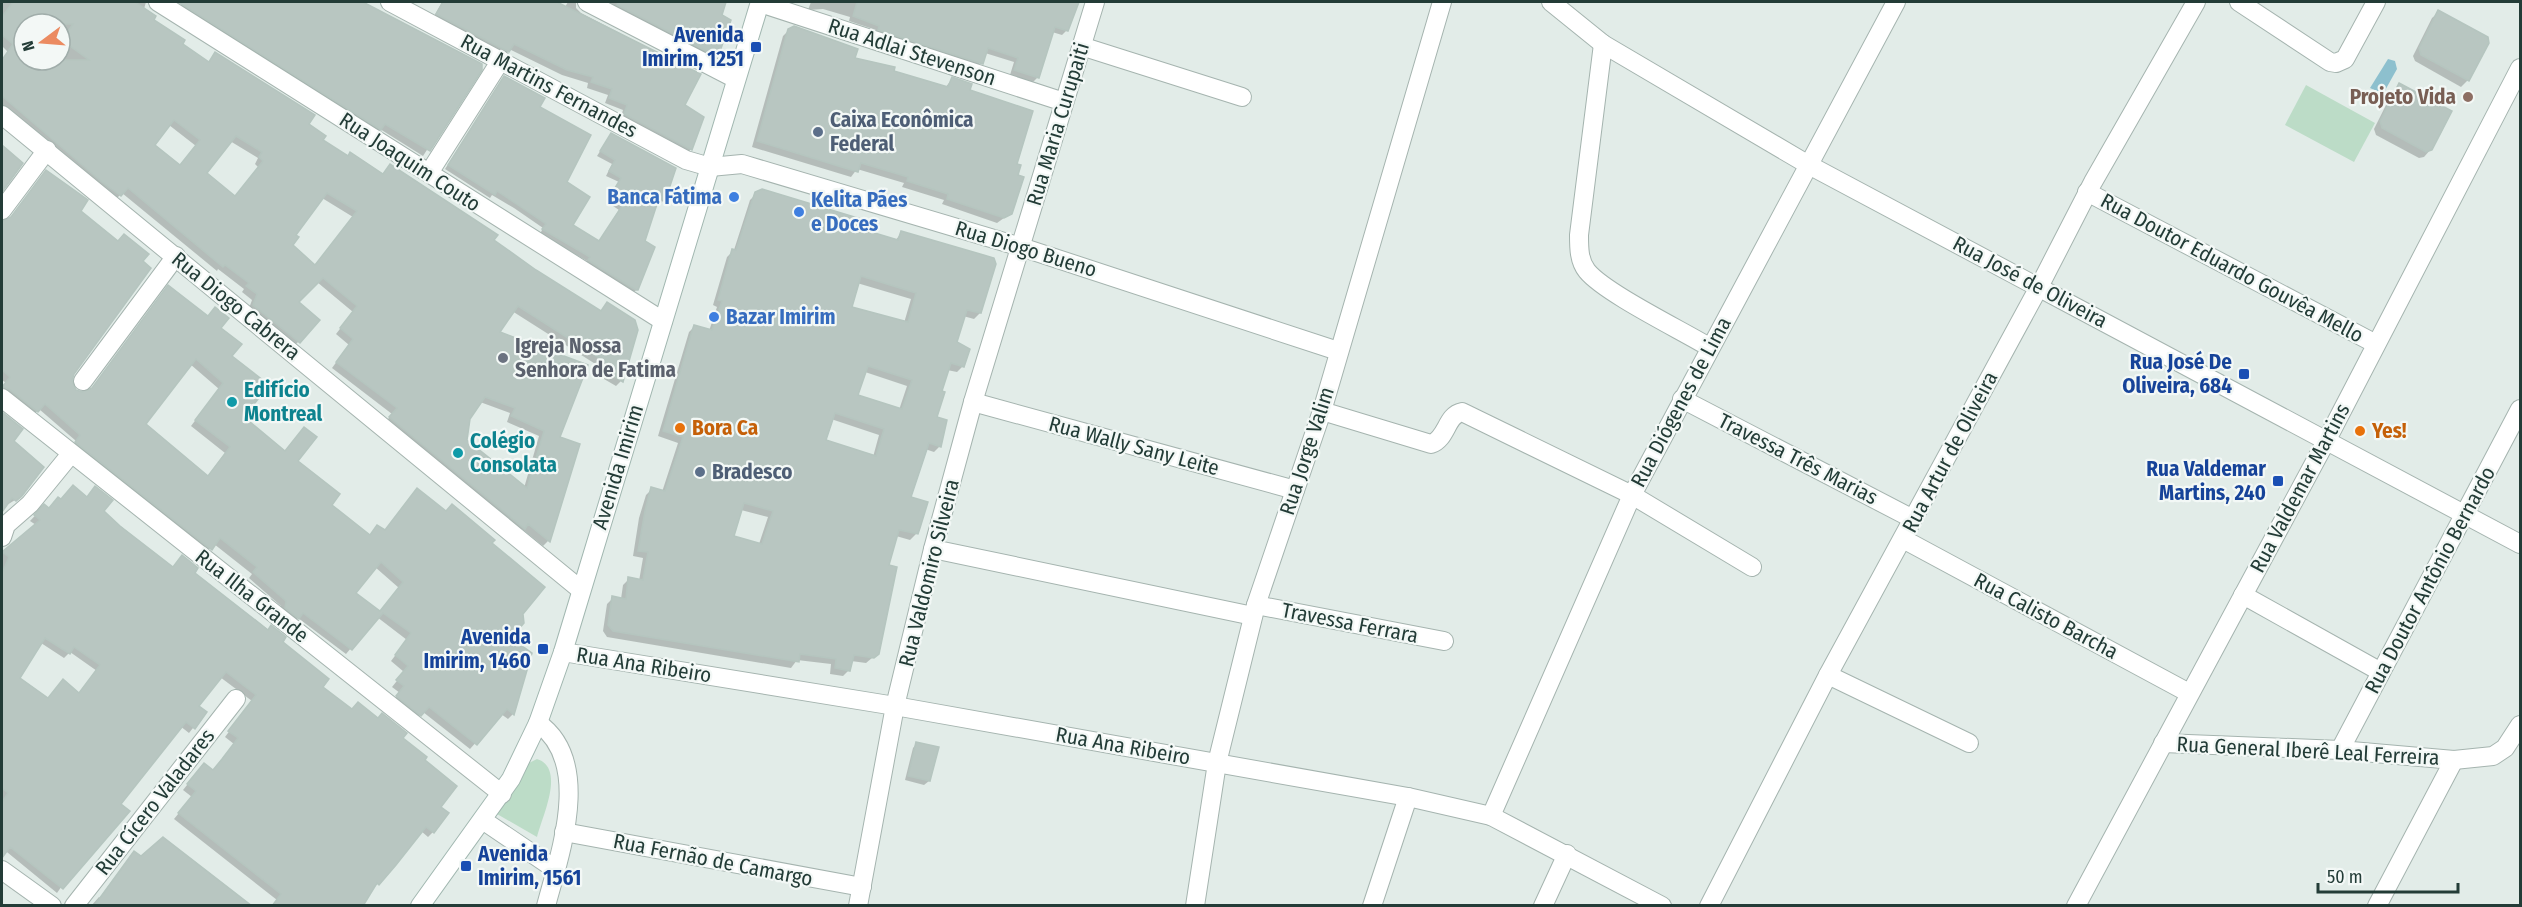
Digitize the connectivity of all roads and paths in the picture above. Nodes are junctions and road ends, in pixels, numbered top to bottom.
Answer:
1 (159, 2) edge
2 (390, 2) edge
3 (587, 2) edge
4 (760, 2) edge
5 (1095, 2) edge
6 (1442, 2) edge
7 (1551, 2) edge
8 (1896, 2) edge
9 (2196, 2) edge
10 (2239, 2) edge
11 (2376, 2) edge
12 (1603, 44) junction
13 (1081, 46) junction
14 (501, 60) junction
15 (2520, 68) edge
16 (736, 79) junction
17 (1242, 97) dead end
18 (1064, 102) junction
19 (2, 115) edge
20 (47, 150) junction
21 (1807, 164) junction
22 (710, 166) junction
23 (429, 173) junction
24 (2087, 192) junction
25 (2, 210) edge
26 (1021, 247) junction
27 (176, 256) junction
28 (2039, 287) junction
29 (663, 321) junction
30 (2376, 344) junction
31 (1709, 347) junction
32 (1338, 351) junction
33 (83, 381) dead end
34 (2, 398) edge
35 (1682, 399) junction
36 (974, 402) junction
37 (2520, 409) edge
38 (1322, 411) junction
39 (2326, 440) junction
40 (70, 455) junction
41 (1296, 490) junction
42 (1632, 495) junction
43 (2465, 514) junction
44 (1913, 519) junction
45 (3, 530) edge
46 (1903, 539) junction
47 (2520, 544) edge
48 (933, 549) junction
49 (1752, 567) dead end
50 (581, 590) junction
51 (2243, 595) junction
52 (1255, 610) junction
53 (1444, 641) dead end
54 (563, 652) junction
55 (2381, 672) junction
56 (1828, 675) junction
57 (2189, 693) junction
58 (236, 699) dead end
59 (895, 705) junction
60 (538, 723) junction
61 (2520, 725) edge
62 (1969, 743) dead end
63 (2163, 743) junction
64 (2340, 750) junction
65 (2454, 760) junction
66 (1217, 763) junction
67 (502, 794) junction
68 (1408, 798) junction
69 (1491, 816) junction
70 (484, 821) junction
71 (564, 832) junction
72 (1567, 854) junction
73 (555, 869) junction
74 (2, 870) edge
75 (862, 887) junction
76 (52, 906) edge
77 (74, 906) edge
78 (420, 906) edge
79 (546, 906) edge
80 (858, 906) edge
81 (1195, 906) edge
82 (1372, 906) edge
83 (1544, 906) edge
84 (1662, 906) edge
85 (1709, 906) edge
86 (2076, 906) edge
87 (2377, 906) edge

1 - 23 street, Rua Joaquim Couto
2 - 14 street, Rua Martins Fernandes
3 - 16 street
4 - 16 street, Avenida Imirim
4 - 18 street, Rua Adlai Stevenson
5 - 13 street, Rua Maria Curupaiti
6 - 32 street, Rua Jorge Valim
7 - 12 street, Rua José de Oliveira
8 - 21 street, Rua Diógenes de Lima
9 - 24 street, Rua Artur de Oliveira
10 - 11 street
12 - 21 street, Rua José de Oliveira
12 - 31 street
13 - 17 street
13 - 18 street, Rua Maria Curupaiti
14 - 22 street, Rua Martins Fernandes
14 - 23 street
15 - 30 street, Rua Valdemar Martins
16 - 22 street, Avenida Imirim
18 - 26 street, Rua Maria Curupaiti
19 - 20 street, Rua Diogo Cabrera
20 - 25 street
20 - 27 street, Rua Diogo Cabrera
21 - 28 street, Rua José de Oliveira
21 - 31 street, Rua Diógenes de Lima
22 - 26 street, Rua Diogo Bueno
22 - 29 street, Avenida Imirim
23 - 29 street, Rua Joaquim Couto
24 - 28 street, Rua Artur de Oliveira
24 - 30 street, Rua Doutor Eduardo Gouvêa Mello
26 - 32 street, Rua Diogo Bueno
26 - 36 street, Rua Valdomiro Silveira
27 - 33 street
27 - 50 street, Rua Diogo Cabrera
28 - 39 street, Rua José de Oliveira
28 - 44 street, Rua Artur de Oliveira
29 - 50 street, Avenida Imirim
30 - 39 street, Rua Valdemar Martins
31 - 35 street, Rua Diógenes de Lima
32 - 38 street, Rua Jorge Valim
34 - 40 street, Rua Ilha Grande
35 - 42 street, Rua Diógenes de Lima
35 - 44 street, Travessa Três Marias
36 - 41 street, Rua Wally Sany Leite
36 - 48 street, Rua Valdomiro Silveira
37 - 43 street, Rua Doutor Antônio Bernardo
38 - 41 street, Rua Jorge Valim
38 - 42 street
39 - 43 street, Rua José de Oliveira
39 - 51 street, Rua Valdemar Martins
40 - 45 street
40 - 67 street, Rua Ilha Grande
41 - 52 street, Rua Jorge Valim
42 - 49 street
42 - 69 street, Rua Diógenes de Lima
43 - 47 street, Rua José de Oliveira
43 - 55 street, Rua Doutor Antônio Bernardo
44 - 46 street, Rua Artur de Oliveira
46 - 56 street, Rua Artur de Oliveira
46 - 57 street, Rua Calisto Barcha
48 - 52 street, Travessa Ferrara
48 - 59 street, Rua Valdomiro Silveira
50 - 54 street, Avenida Imirim
51 - 55 street
51 - 57 street, Rua Valdemar Martins
52 - 53 street, Travessa Ferrara
52 - 66 street, Rua Jorge Valim
54 - 59 street, Rua Ana Ribeiro
54 - 60 street, Avenida Imirim
55 - 64 street, Rua Doutor Antônio Bernardo
56 - 62 street
56 - 85 street, Rua Artur de Oliveira
57 - 63 street, Rua Valdemar Martins
58 - 77 street, Rua Cícero Valadares
59 - 66 street, Rua Ana Ribeiro
59 - 75 street, Rua Valdomiro Silveira
60 - 67 street, Avenida Imirim
60 - 71 street
61 - 65 street, Rua General Iberê Leal Ferreira
63 - 64 street, Rua General Iberê Leal Ferreira
63 - 86 street, Rua Valdemar Martins
64 - 65 street, Rua General Iberê Leal Ferreira
65 - 87 street
66 - 68 street, Rua Ana Ribeiro
66 - 81 street, Rua Jorge Valim
67 - 70 street, Avenida Imirim
68 - 69 street, Rua Ana Ribeiro
68 - 82 street
69 - 72 street, Rua Ana Ribeiro
70 - 73 street
70 - 78 street, Avenida Imirim
71 - 73 street
71 - 75 street, Rua Fernão de Camargo
72 - 83 street
72 - 84 street, Rua Ana Ribeiro
73 - 79 street
74 - 76 street
75 - 80 street, Rua Valdomiro Silveira

